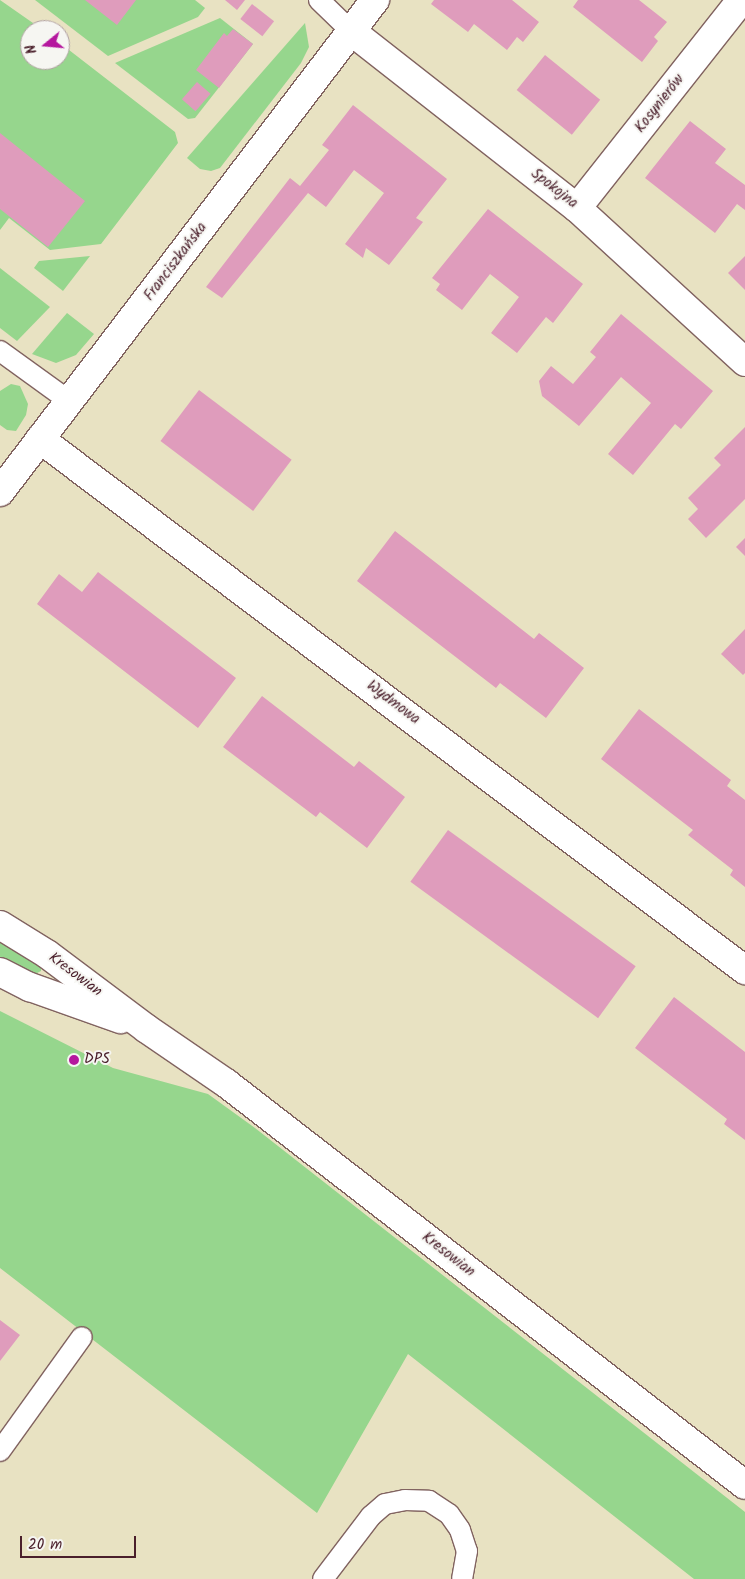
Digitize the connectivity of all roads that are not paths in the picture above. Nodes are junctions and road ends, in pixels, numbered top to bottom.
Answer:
1 (319, 0) edge
2 (375, 0) edge
3 (741, 0) edge
4 (351, 30) junction
5 (577, 208) junction
6 (0, 351) edge
7 (745, 362) edge
8 (69, 401) junction
9 (40, 439) junction
10 (0, 492) edge
11 (0, 925) edge
12 (745, 970) edge
13 (0, 972) edge
14 (147, 1029) junction
15 (82, 1337) dead end
16 (0, 1451) edge
17 (745, 1485) edge
18 (323, 1579) edge
19 (462, 1579) edge

1 - 4 lane
2 - 4 street, Franciszkańska
3 - 5 street, Kosynierów
4 - 5 street, Spokojna
4 - 8 street, Franciszkańska
5 - 7 street, Spokojna
6 - 8 lane
8 - 9 street, Franciszkańska
9 - 10 street, Franciszkańska
9 - 12 street, Wydmowa
11 - 14 street, Kresowian
13 - 14 street, Kresowian
14 - 17 street, Kresowian
15 - 16 lane
18 - 19 lane

